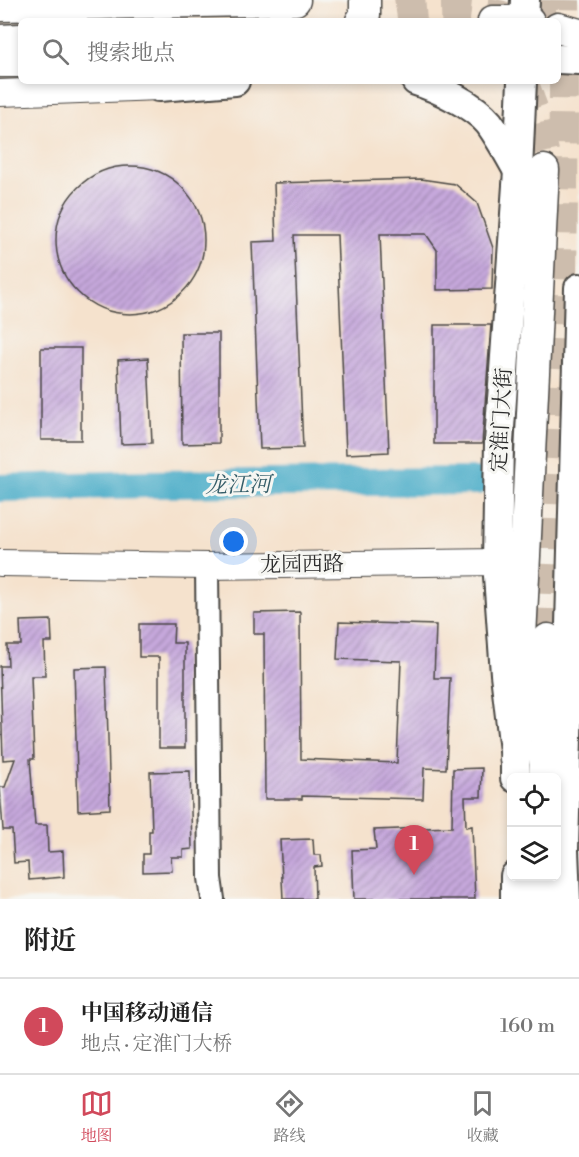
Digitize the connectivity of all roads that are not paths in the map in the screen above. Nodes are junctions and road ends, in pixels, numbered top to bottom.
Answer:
1 (295, 0) edge
2 (365, 0) edge
3 (0, 6) edge
4 (525, 15) edge
5 (363, 18) edge
6 (509, 18) edge
7 (561, 29) edge
8 (579, 35) edge
9 (18, 39) edge
10 (0, 40) edge
11 (561, 43) edge
12 (561, 59) edge
13 (579, 60) edge
14 (0, 62) edge
15 (18, 62) edge
16 (197, 84) edge
17 (425, 84) edge
18 (522, 84) edge
19 (159, 87) joint
20 (0, 93) edge
21 (531, 171) junction
22 (579, 288) edge
23 (497, 562) junction
24 (0, 563) edge
25 (207, 566) junction
26 (548, 639) tunnel mouth
27 (515, 768) edge
28 (544, 773) edge
29 (514, 881) edge
30 (541, 881) edge
31 (213, 899) edge
32 (514, 899) edge
33 (540, 899) edge
34 (566, 899) edge

1 - 3 highway
2 - 5 highway
4 - 6 highway
7 - 8 highway
8 - 11 main road
9 - 10 highway
12 - 13 main road
14 - 15 highway
16 - 19 main road
17 - 21 main road
18 - 21 main road, 定淮门大街
19 - 20 main road
21 - 23 main road, 定淮门大街
21 - 27 highway
22 - 34 main road
23 - 25 main road, 龙园西路
23 - 27 main road, 定淮门大街
24 - 25 main road, 龙园西路
25 - 31 street
26 - 28 highway
29 - 32 main road
30 - 33 highway

